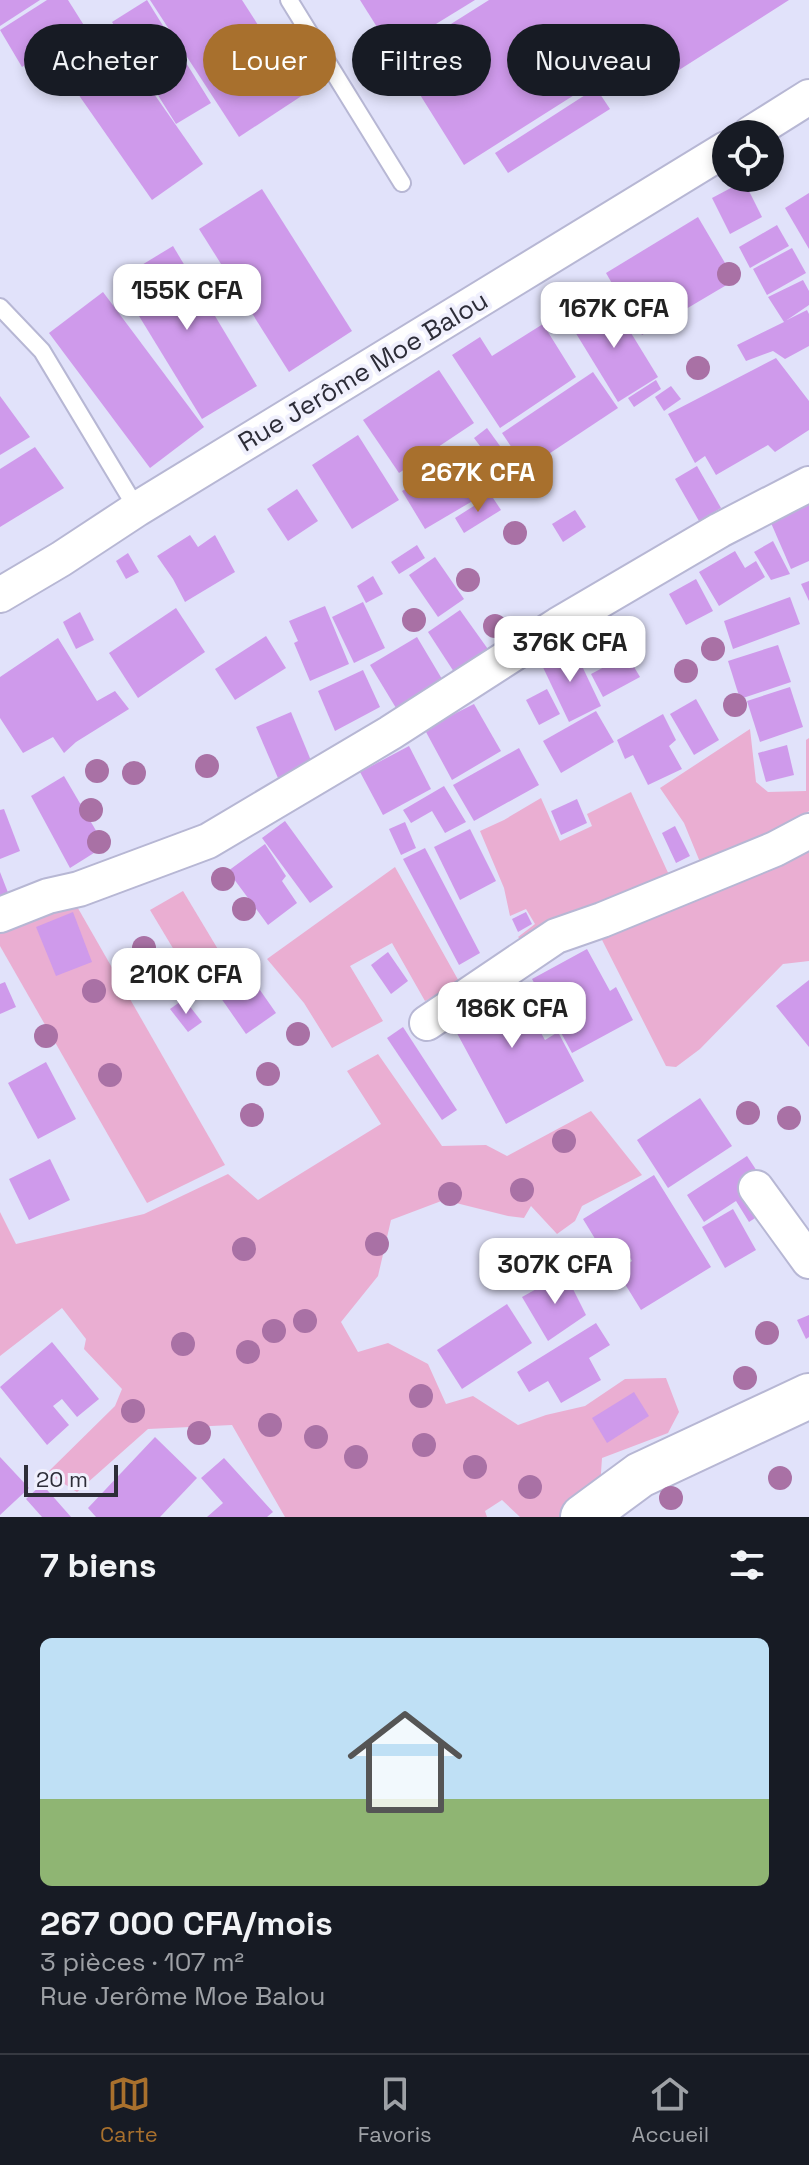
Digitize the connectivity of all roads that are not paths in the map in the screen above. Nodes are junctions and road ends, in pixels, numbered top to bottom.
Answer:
1 (289, 0) edge
2 (809, 97) edge
3 (772, 120) edge
4 (712, 158) edge
5 (402, 183) dead end
6 (0, 307) edge
7 (809, 484) edge
8 (137, 509) junction
9 (0, 595) edge
10 (809, 831) edge
11 (0, 915) edge
12 (427, 1023) dead end
13 (756, 1188) dead end
14 (809, 1261) edge
15 (809, 1396) edge
16 (583, 1517) edge

1 - 5 lane
2 - 3 street
4 - 8 street, Rue Jerôme Moe Balou
6 - 8 lane
7 - 11 street
8 - 9 street, Rue Jerôme Moe Balou
10 - 12 street
13 - 14 street
15 - 16 street

